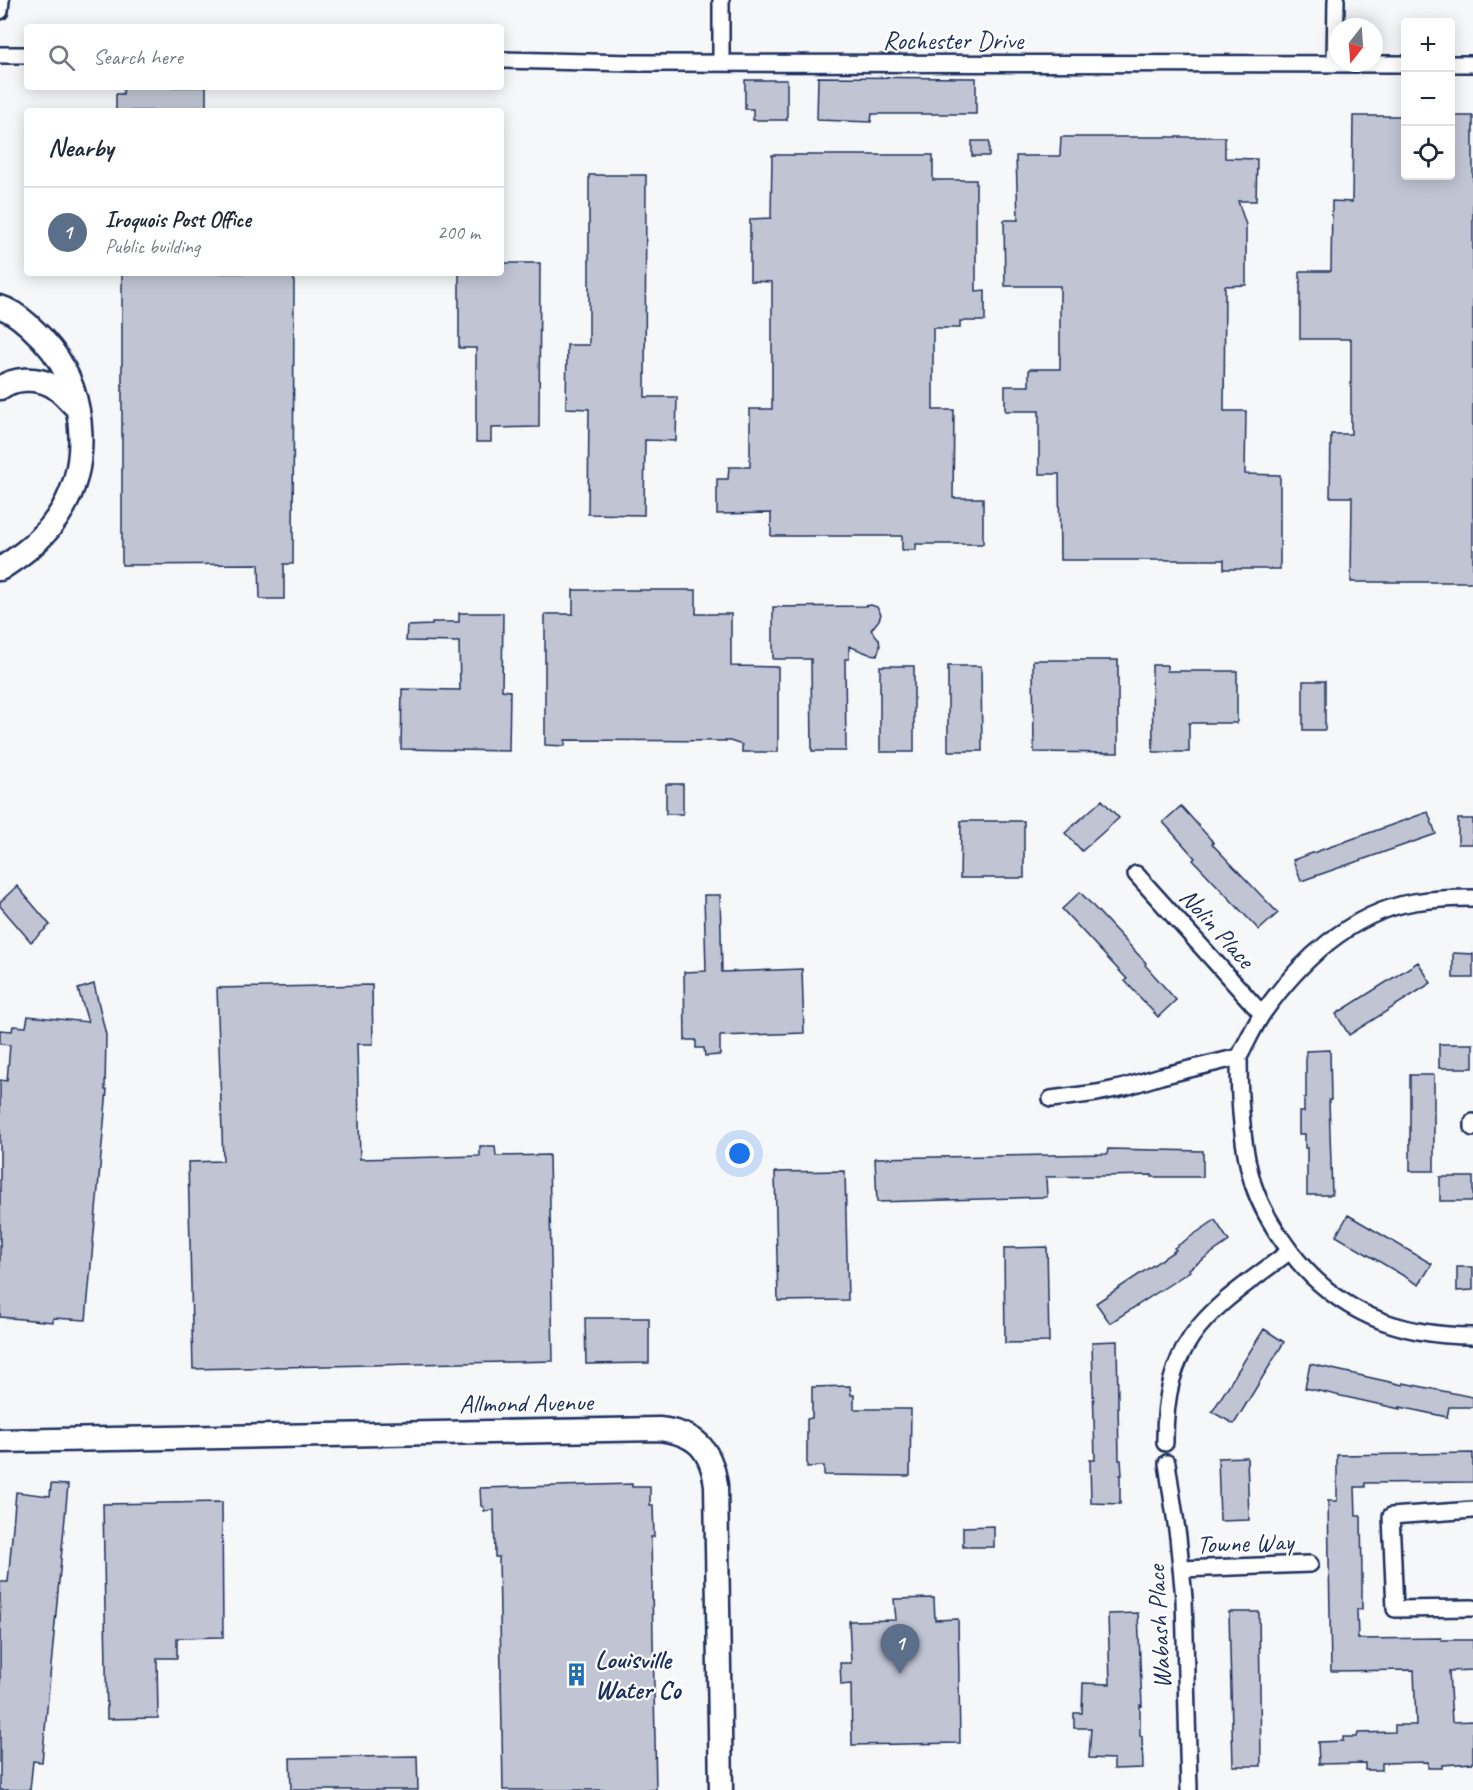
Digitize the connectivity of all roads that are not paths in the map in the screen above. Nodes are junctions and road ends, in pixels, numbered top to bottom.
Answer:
1 (1, 0) edge
2 (721, 0) edge
3 (1336, 0) edge
4 (0, 11) edge
5 (1336, 18) edge
6 (0, 55) edge
7 (24, 55) edge
8 (504, 60) edge
9 (721, 63) junction
10 (1329, 64) edge
11 (1383, 64) edge
12 (1401, 64) edge
13 (1455, 64) edge
14 (1473, 64) edge
15 (0, 308) edge
16 (0, 388) edge
17 (78, 408) junction
18 (0, 569) edge
19 (1136, 874) dead end
20 (1473, 898) edge
21 (1262, 1014) junction
22 (1239, 1057) junction
23 (1051, 1099) dead end
24 (1473, 1122) edge
25 (1473, 1128) edge
26 (1290, 1251) junction
27 (1473, 1336) edge
28 (0, 1441) edge
29 (1165, 1443) dead end
30 (1167, 1463) dead end
31 (1473, 1510) edge
32 (1310, 1564) dead end
33 (1181, 1569) junction
34 (1473, 1608) edge
35 (721, 1790) edge
36 (1189, 1790) edge

1 - 4 street
2 - 9 street
3 - 5 street
6 - 7 street
8 - 9 street, Rochester Drive
9 - 10 street, Rochester Drive
11 - 12 street, Rochester Drive
13 - 14 street
15 - 17 street
16 - 17 street
17 - 18 street
19 - 21 street, Nolin Place
20 - 21 street
21 - 22 street
22 - 23 street
22 - 26 street
24 - 25 street
26 - 27 street
26 - 29 street
28 - 35 street, Allmond Avenue
30 - 33 street, Wabash Place
31 - 34 street
32 - 33 street, Towne Way
33 - 36 street, Wabash Place

